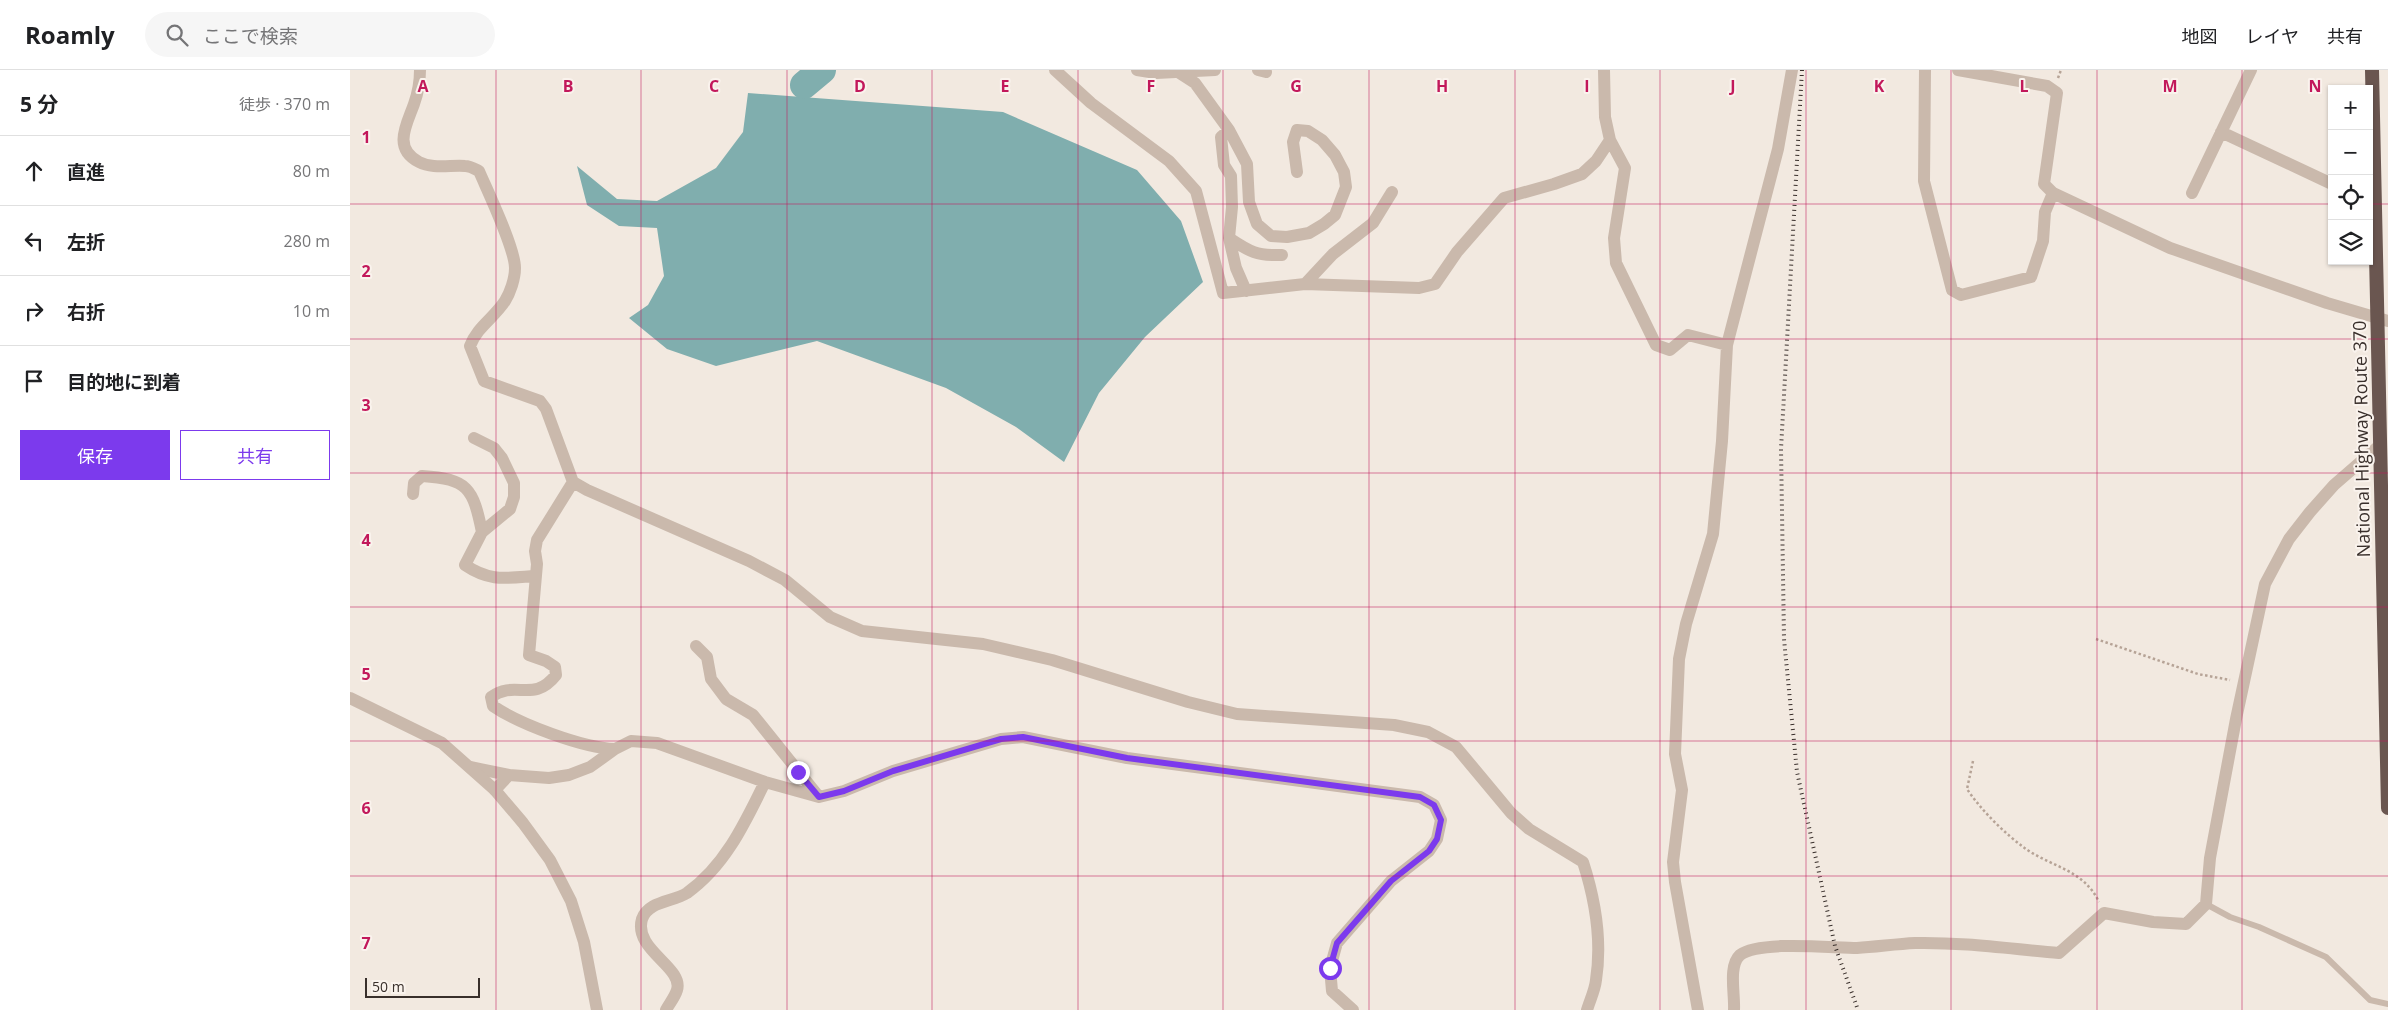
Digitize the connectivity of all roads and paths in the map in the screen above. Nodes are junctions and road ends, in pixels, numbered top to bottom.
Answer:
1 (420, 70) edge
2 (1055, 70) edge
3 (1137, 70) edge
4 (1215, 70) edge
5 (1604, 70) edge
6 (1792, 70) edge
7 (1925, 70) edge
8 (1958, 70) edge
9 (2251, 70) edge
10 (2372, 70) edge
11 (1178, 72) junction
12 (1992, 73) edge
13 (1229, 130) junction
14 (2221, 132) junction
15 (1610, 140) junction
16 (1297, 172) dead end
17 (2372, 175) edge
18 (2328, 182) edge
19 (1392, 192) dead end
20 (2052, 193) junction
21 (2192, 193) dead end
22 (2373, 215) edge
23 (1229, 238) junction
24 (1282, 254) dead end
25 (1305, 284) junction
26 (1246, 291) junction
27 (2382, 319) edge
28 (1727, 345) junction
29 (474, 438) dead end
30 (2380, 445) junction
31 (573, 482) junction
32 (413, 494) dead end
33 (482, 532) junction
34 (535, 576) junction
35 (2096, 639) dead end
36 (696, 646) dead end
37 (2232, 680) dead end
38 (350, 698) edge
39 (615, 749) junction
40 (1974, 761) dead end
41 (470, 767) junction
42 (509, 775) junction
43 (765, 782) junction
44 (495, 790) junction
45 (819, 797) junction
46 (2388, 808) edge
47 (2206, 904) junction
48 (2104, 913) junction
49 (2388, 1004) edge
50 (597, 1010) edge
51 (666, 1010) edge
52 (1354, 1010) edge
53 (1587, 1010) edge
54 (1698, 1010) edge
55 (1734, 1010) edge

1 - 31 street
2 - 26 street
3 - 11 street
4 - 11 street
5 - 15 street
6 - 28 street
7 - 20 street
8 - 12 street
9 - 14 street
10 - 17 highway, National Highway Route 370
11 - 13 street
12 - 20 street
13 - 16 street
13 - 23 street
14 - 18 street
14 - 21 street
15 - 25 street
15 - 28 street
19 - 25 street
20 - 27 street
22 - 27 highway, National Highway Route 370
23 - 24 street
23 - 26 street
25 - 26 street
27 - 30 highway, National Highway Route 370
28 - 54 street
29 - 33 street
30 - 46 highway, National Highway Route 370
30 - 47 street
31 - 34 street
31 - 53 street
32 - 33 street
33 - 34 street
34 - 39 street
35 - 37 path
36 - 45 street
38 - 41 street
39 - 42 street
39 - 43 street
40 - 48 path
41 - 42 street
41 - 44 street
42 - 44 street
43 - 45 street
43 - 51 street
44 - 50 street
45 - 52 street
47 - 48 street
47 - 49 lane
48 - 55 street

